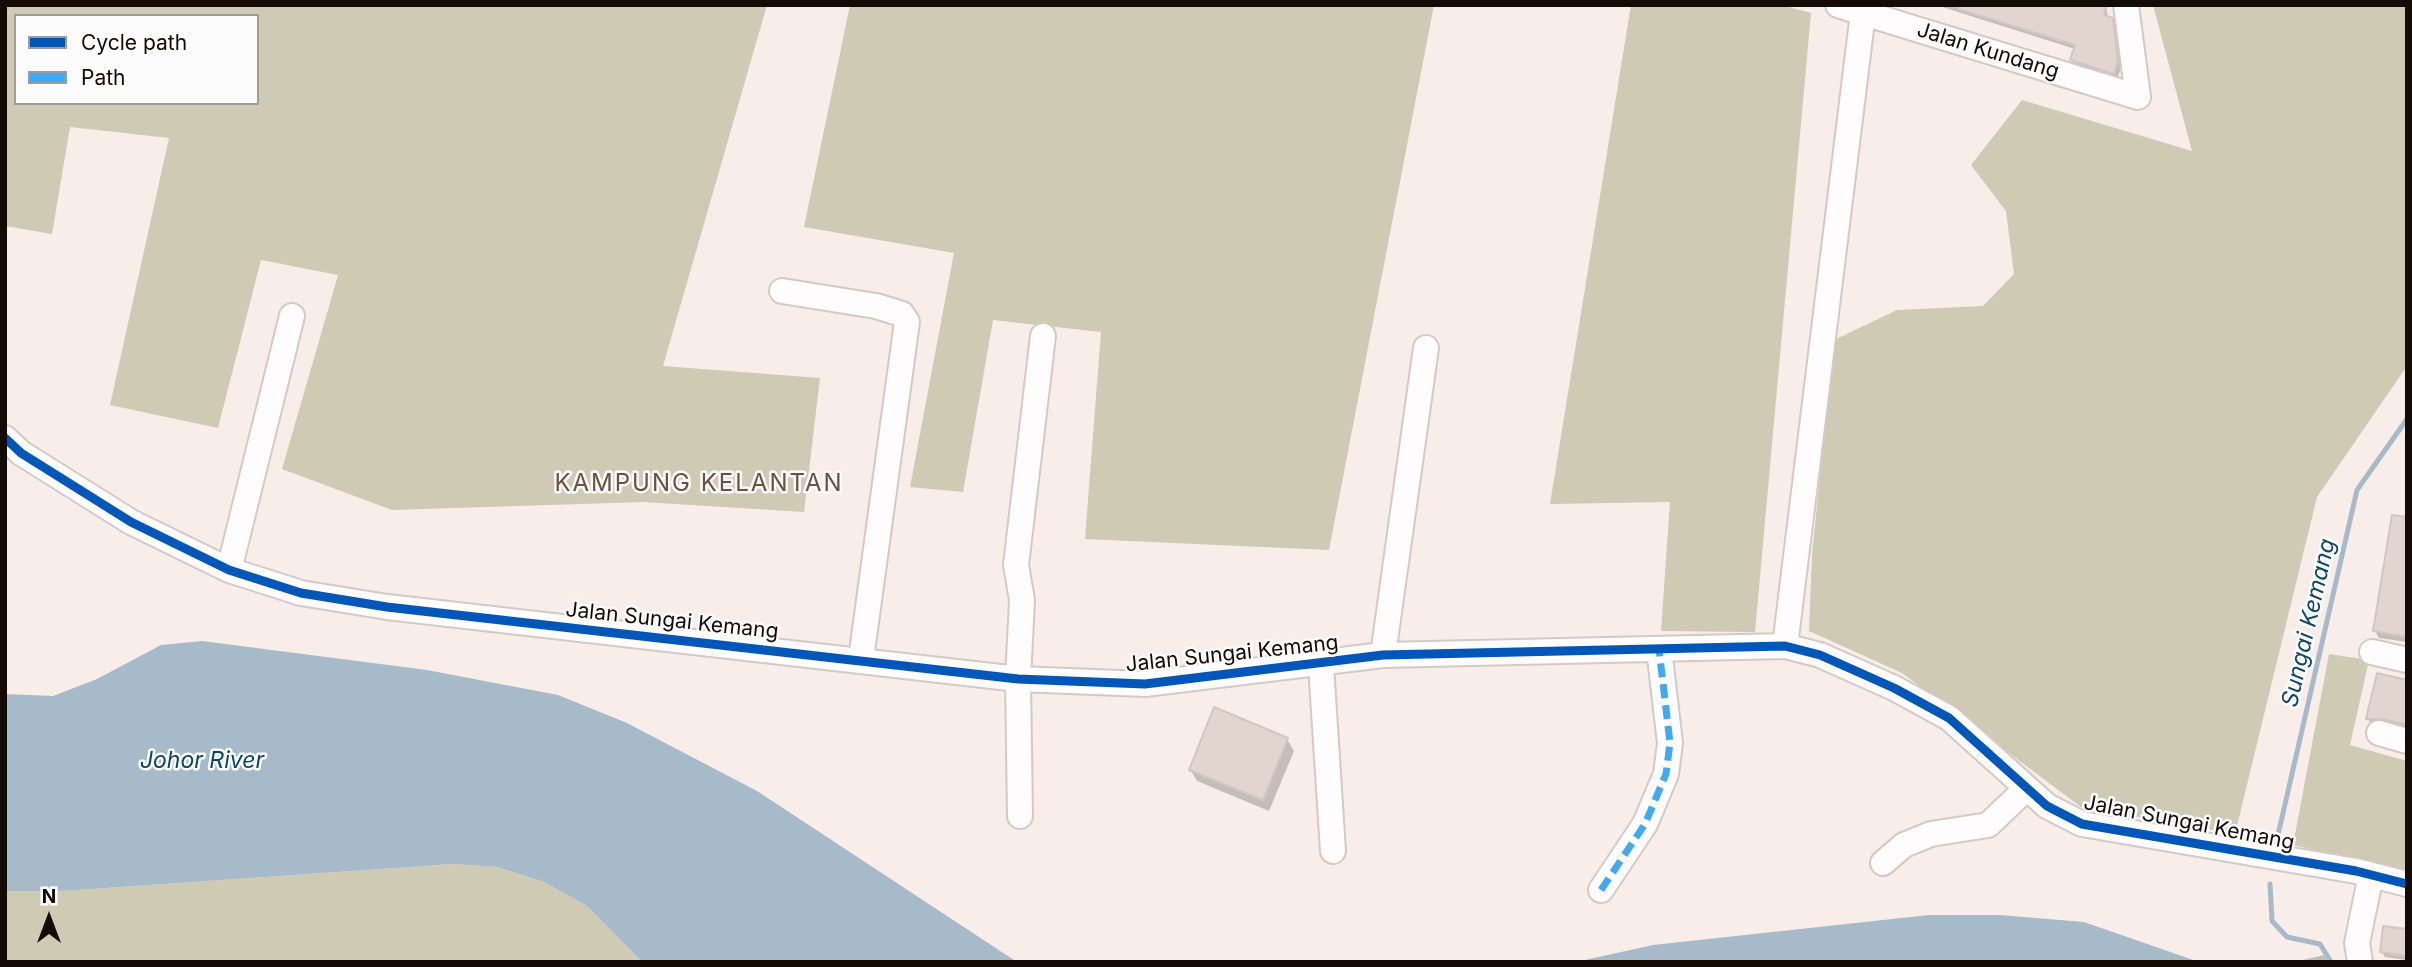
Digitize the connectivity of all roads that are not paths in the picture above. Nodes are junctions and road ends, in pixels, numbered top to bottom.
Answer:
1 (1838, 5) edge
2 (2126, 5) edge
3 (1863, 9) edge
4 (782, 291) dead end
5 (292, 316) dead end
6 (1043, 336) dead end
7 (1426, 348) dead end
8 (5, 438) edge
9 (229, 570) junction
10 (1785, 646) junction
11 (1659, 649) junction
12 (2372, 652) dead end
13 (1383, 655) junction
14 (861, 659) junction
15 (2407, 660) edge
16 (1321, 665) junction
17 (1018, 679) junction
18 (2379, 733) dead end
19 (2407, 741) edge
20 (2027, 788) junction
21 (1020, 816) dead end
22 (1333, 851) dead end
23 (1883, 863) dead end
24 (2371, 875) junction
25 (2407, 884) edge
26 (1601, 890) dead end
27 (2360, 962) edge

1 - 3 street, Jalan Kundang
2 - 3 street, Jalan Kundang
3 - 10 street
4 - 14 street
5 - 9 street
6 - 17 street
7 - 13 street
8 - 9 street, Jalan Sungai Kemang
9 - 14 street, Jalan Sungai Kemang
10 - 11 street, Jalan Sungai Kemang
10 - 20 street, Jalan Sungai Kemang
11 - 13 street, Jalan Sungai Kemang
11 - 26 street
12 - 15 street
13 - 16 street, Jalan Sungai Kemang
14 - 17 street, Jalan Sungai Kemang
16 - 17 street, Jalan Sungai Kemang
16 - 22 street
17 - 21 street
18 - 19 street
20 - 23 street
20 - 24 street, Jalan Sungai Kemang
24 - 25 street, Jalan Sungai Kemang
24 - 27 street

